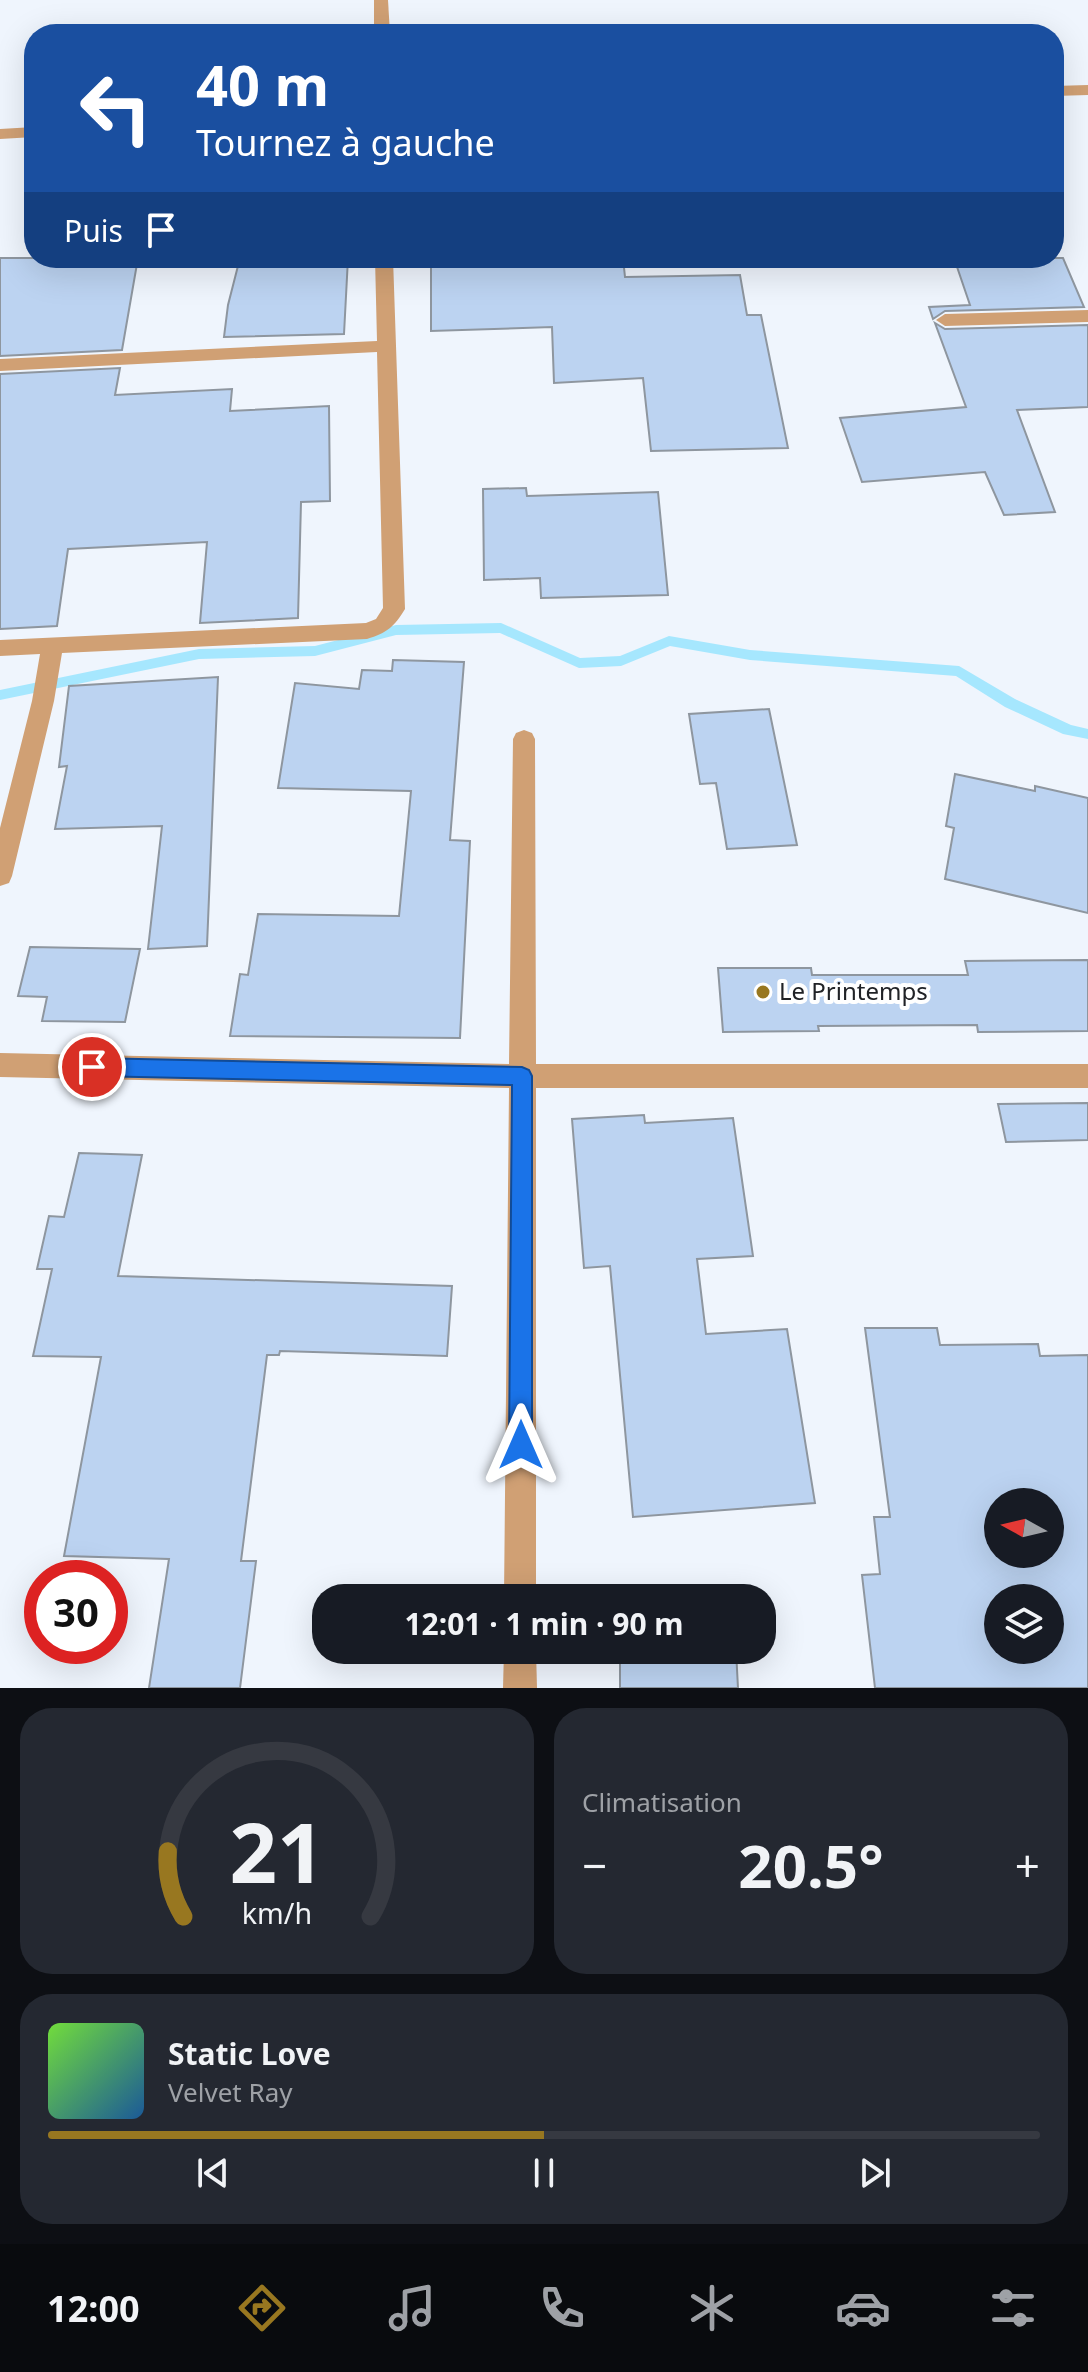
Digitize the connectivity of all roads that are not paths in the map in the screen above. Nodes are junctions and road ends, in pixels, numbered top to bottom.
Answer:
1 (381, 0) edge
2 (382, 24) edge
3 (1088, 90) edge
4 (1064, 91) edge
5 (24, 133) edge
6 (0, 134) edge
7 (384, 268) edge
8 (1088, 316) edge
9 (945, 320) dead end
10 (385, 346) junction
11 (0, 365) edge
12 (0, 648) edge
13 (52, 653) junction
14 (524, 739) dead end
15 (0, 876) edge
16 (0, 1065) edge
17 (522, 1076) junction
18 (1088, 1076) edge
19 (520, 1584) edge
20 (520, 1664) edge
21 (520, 1688) edge

1 - 2 street
3 - 4 street
5 - 6 street
7 - 10 street
8 - 9 street
10 - 11 street
10 - 13 street
12 - 13 street
13 - 15 street
14 - 17 street
16 - 17 street
17 - 18 street
17 - 19 street
20 - 21 street

